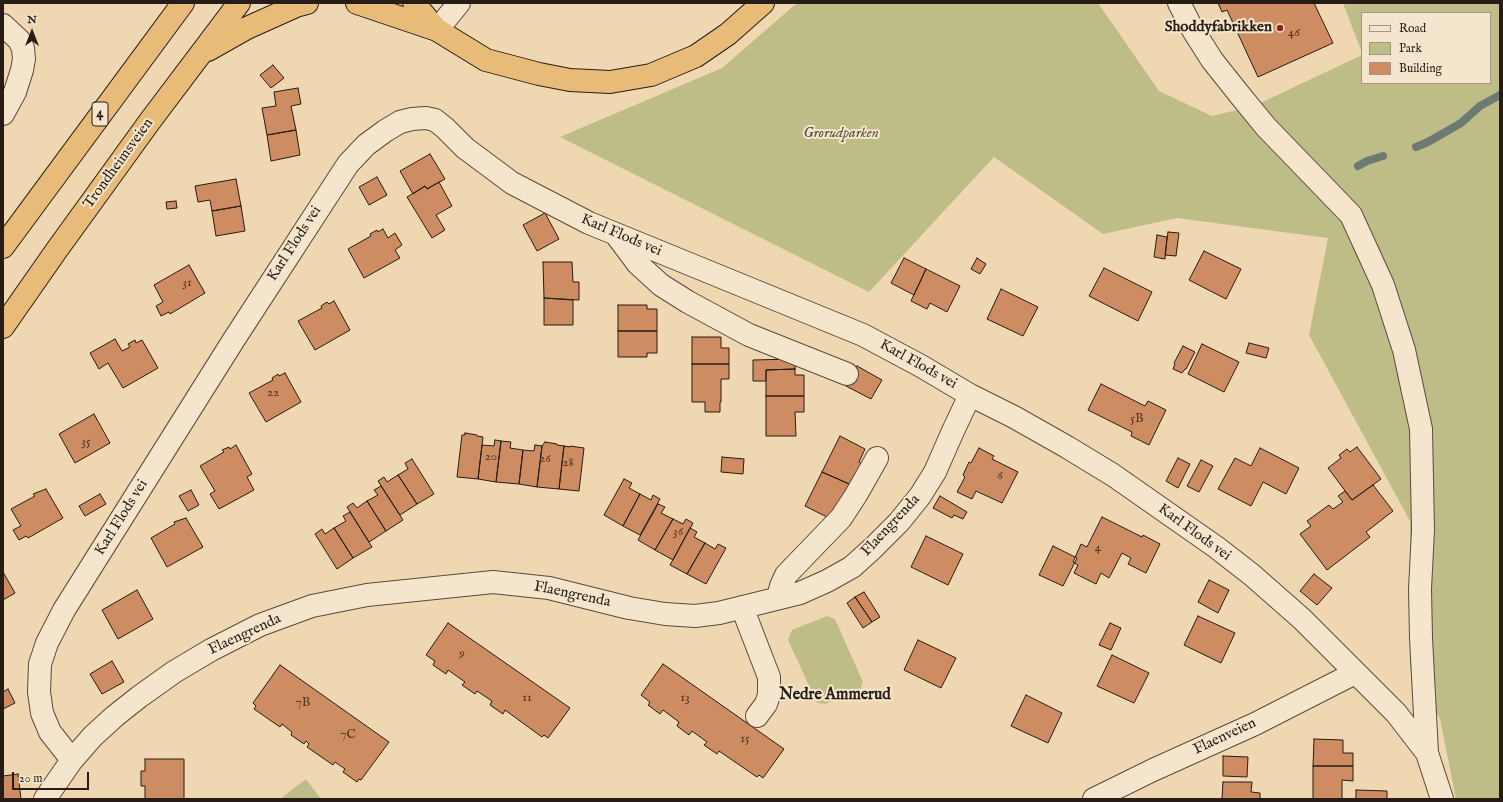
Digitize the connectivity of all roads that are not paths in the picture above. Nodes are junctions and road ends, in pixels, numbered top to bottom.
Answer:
1 (183, 3) edge
2 (239, 3) edge
3 (307, 3) edge
4 (357, 3) edge
5 (414, 3) edge
6 (459, 3) edge
7 (763, 3) edge
8 (1179, 3) edge
9 (3, 24) edge
10 (437, 30) junction
11 (200, 54) junction
12 (3, 114) edge
13 (616, 235) junction
14 (3, 246) edge
15 (3, 327) edge
16 (847, 374) dead end
17 (970, 395) junction
18 (877, 458) dead end
19 (778, 598) junction
20 (742, 607) junction
21 (1355, 673) junction
22 (757, 716) dead end
23 (1427, 753) junction
24 (72, 760) junction
25 (45, 799) edge
26 (1094, 799) edge
27 (1442, 799) edge

1 - 14 highway, 4
2 - 11 highway, Trondheimsveien
3 - 11 highway
4 - 10 highway
5 - 10 highway
6 - 10 street
7 - 10 highway
8 - 23 street
9 - 12 street
11 - 15 highway, Trondheimsveien
13 - 16 street
13 - 17 street, Karl Flods vei
13 - 24 street, Karl Flods vei
17 - 19 street, Flaengrenda
17 - 21 street, Karl Flods vei
18 - 19 street
19 - 20 street, Flaengrenda
20 - 22 street
20 - 24 street, Flaengrenda
21 - 23 street, Karl Flods vei
21 - 26 street, Flaenveien
23 - 27 street, Karl Flods vei
24 - 25 street, Flaengrenda

